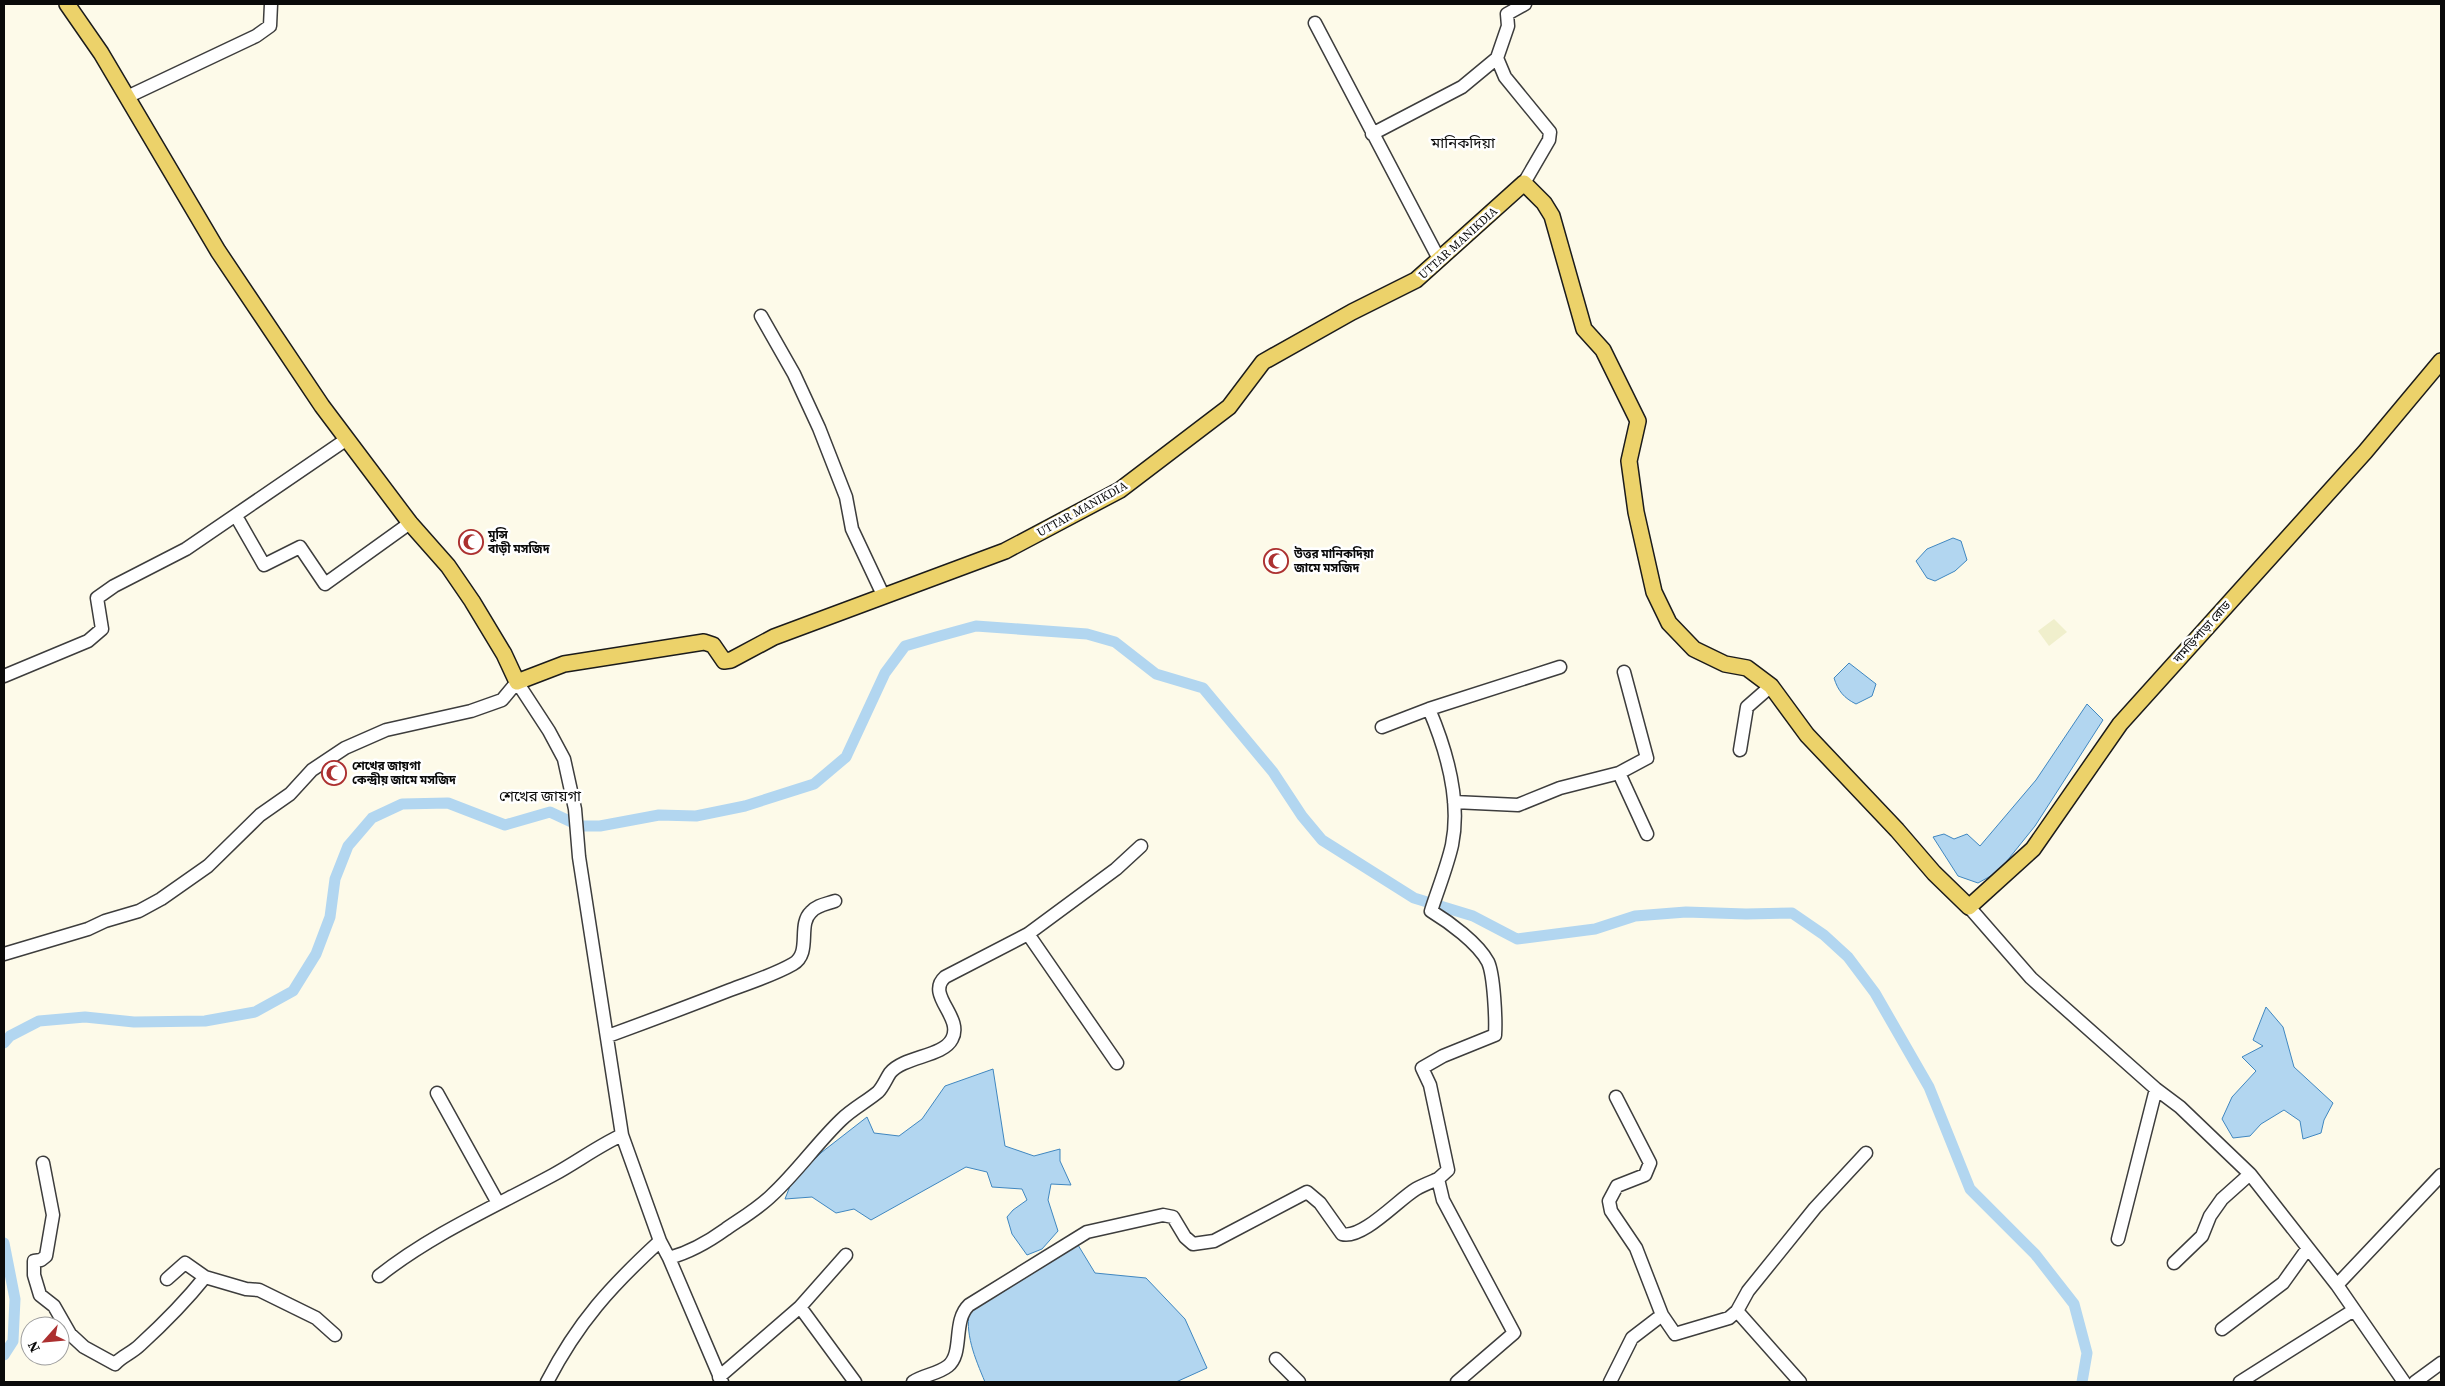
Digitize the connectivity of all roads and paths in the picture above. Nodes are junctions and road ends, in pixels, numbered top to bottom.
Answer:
1 (67, 4) edge
2 (270, 4) edge
3 (1525, 4) edge
4 (1505, 9) edge
5 (1316, 23) dead end
6 (1497, 58) junction
7 (126, 97) junction
8 (1372, 134) junction
9 (1524, 183) junction
10 (1439, 259) junction
11 (761, 316) dead end
12 (2441, 361) edge
13 (347, 439) junction
14 (236, 516) junction
15 (410, 523) junction
16 (884, 597) junction
17 (1560, 667) dead end
18 (1624, 672) dead end
19 (4, 676) edge
20 (517, 682) junction
21 (1771, 686) junction
22 (1429, 709) junction
23 (1382, 727) dead end
24 (1740, 750) dead end
25 (1619, 772) junction
26 (1454, 802) junction
27 (1647, 834) dead end
28 (1141, 846) dead end
29 (835, 902) dead end
30 (1969, 907) junction
31 (1028, 934) junction
32 (4, 954) edge
33 (608, 1036) junction
34 (1117, 1063) dead end
35 (2156, 1090) junction
36 (437, 1093) dead end
37 (1616, 1097) dead end
38 (622, 1135) junction
39 (1866, 1153) dead end
40 (44, 1163) dead end
41 (2250, 1174) junction
42 (2441, 1176) edge
43 (1438, 1179) junction
44 (498, 1203) junction
45 (2118, 1240) dead end
46 (660, 1241) junction
47 (2308, 1248) junction
48 (846, 1255) dead end
49 (669, 1258) junction
50 (2174, 1263) dead end
51 (379, 1276) dead end
52 (205, 1277) junction
53 (167, 1279) dead end
54 (2337, 1285) junction
55 (800, 1307) junction
56 (2354, 1310) junction
57 (1737, 1312) junction
58 (1662, 1315) junction
59 (2222, 1329) dead end
60 (335, 1335) dead end
61 (1276, 1359) dead end
62 (2441, 1363) edge
63 (720, 1380) edge
64 (547, 1382) edge
65 (855, 1382) edge
66 (913, 1382) edge
67 (1299, 1382) edge
68 (1457, 1382) edge
69 (1610, 1382) edge
70 (1800, 1382) edge
71 (2240, 1382) edge
72 (2404, 1382) edge
73 (2415, 1382) edge

1 - 7 main road
2 - 7 street
3 - 4 street
4 - 6 street
5 - 8 street
6 - 8 street
6 - 9 street
7 - 13 main road
8 - 10 street
9 - 10 main road, UTTAR MANIKDIA
9 - 21 main road
10 - 16 main road, UTTAR MANIKDIA
11 - 16 street
12 - 30 main road, দামড়িপাড়া রোড
13 - 14 street
13 - 15 main road
14 - 15 street
14 - 19 street
15 - 20 main road
16 - 20 main road, UTTAR MANIKDIA
17 - 22 street
18 - 25 street
20 - 32 street
20 - 33 street
21 - 24 street
21 - 30 main road
22 - 23 street
22 - 26 street
25 - 26 street
25 - 27 street
26 - 43 street
28 - 31 street
29 - 33 street
30 - 35 street
31 - 34 street
31 - 49 street
33 - 38 street
35 - 41 street
35 - 45 street
36 - 44 street
37 - 58 street
38 - 44 street
38 - 46 street
39 - 57 street
40 - 52 street
41 - 47 street
41 - 50 street
42 - 54 street
43 - 66 street
43 - 68 street
44 - 51 street
46 - 49 street
46 - 64 street
47 - 54 street
47 - 59 street
48 - 55 street
49 - 63 street
52 - 53 street
52 - 60 street
54 - 56 street
55 - 63 street
55 - 65 street
56 - 71 street
56 - 72 street
57 - 58 street
57 - 70 street
58 - 69 street
61 - 67 street
62 - 73 street

